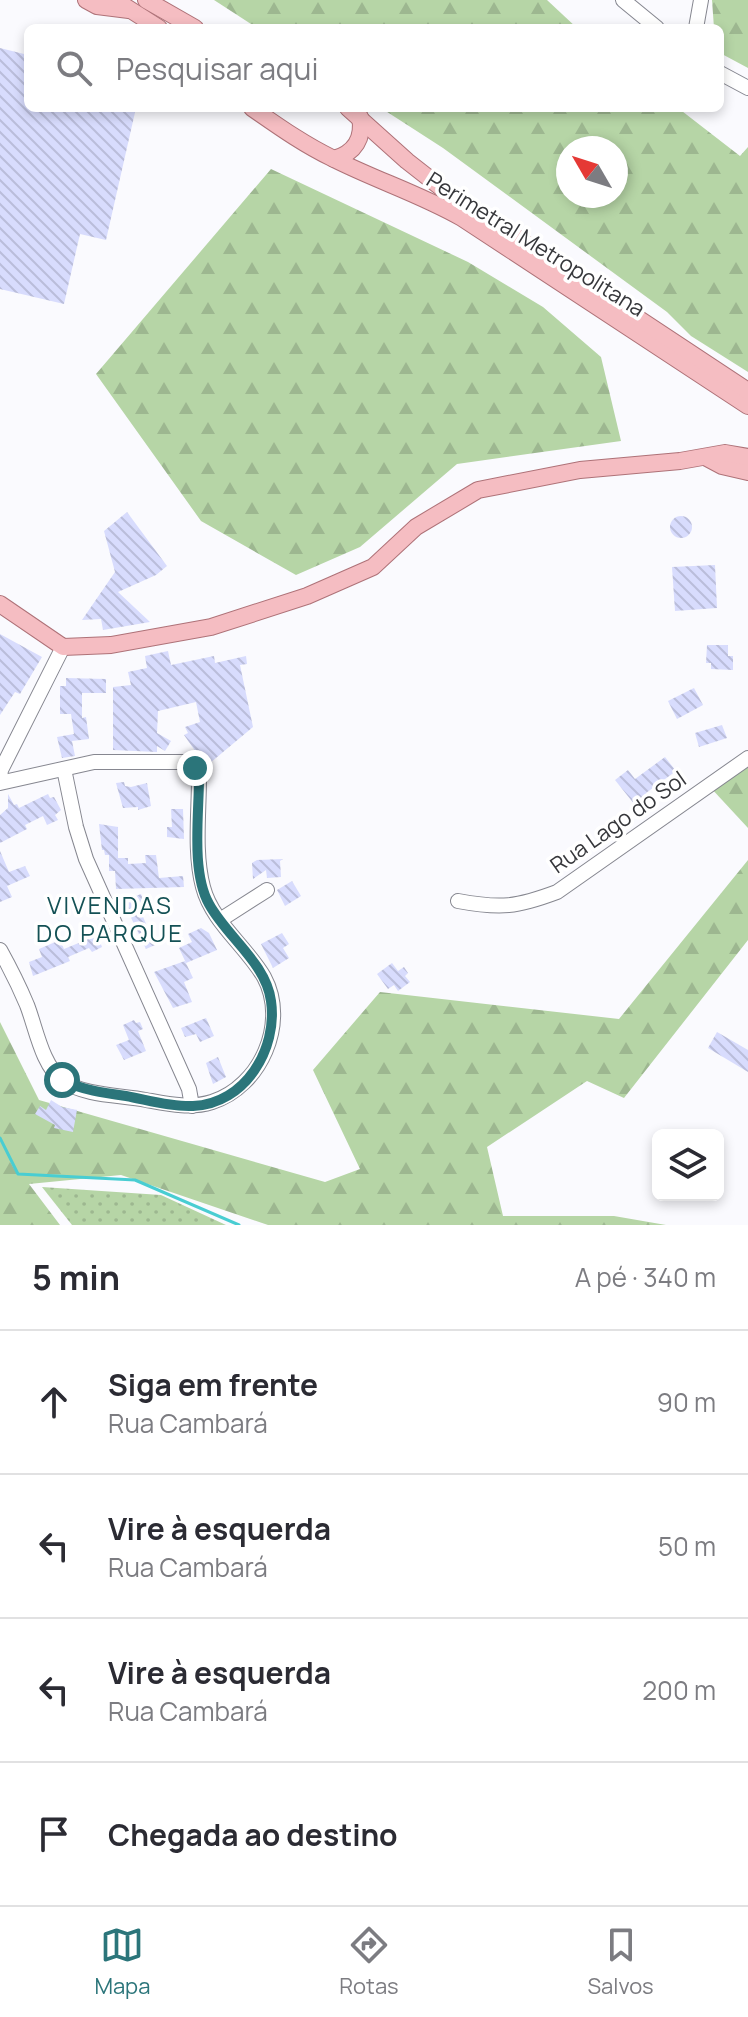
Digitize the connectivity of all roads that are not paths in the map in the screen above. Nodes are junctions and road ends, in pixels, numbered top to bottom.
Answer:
1 (86, 0) edge
2 (115, 0) edge
3 (146, 0) edge
4 (623, 0) edge
5 (701, 0) edge
6 (130, 10) junction
7 (153, 24) edge
8 (188, 24) edge
9 (652, 24) edge
10 (697, 24) edge
11 (724, 75) edge
12 (748, 88) edge
13 (258, 112) edge
14 (354, 112) edge
15 (334, 159) junction
16 (748, 391) edge
17 (748, 406) edge
18 (748, 457) edge
19 (707, 458) junction
20 (748, 472) edge
21 (0, 604) edge
22 (63, 647) junction
23 (748, 758) edge
24 (64, 769) junction
25 (0, 781) edge
26 (267, 890) dead end
27 (458, 901) dead end
28 (220, 920) junction
29 (0, 950) edge
30 (192, 1106) junction

1 - 6 main road
2 - 6 main road
3 - 8 main road
4 - 9 street
5 - 10 street
6 - 7 main road
11 - 12 street
13 - 15 main road, Perimetral Metropolitana
14 - 15 main road
14 - 16 main road, Perimetral Metropolitana
15 - 17 main road, Perimetral Metropolitana
18 - 19 main road
19 - 20 main road
19 - 22 main road
21 - 22 main road
22 - 25 street
23 - 27 street, Rua Lago do Sol
24 - 25 street
24 - 28 street
24 - 30 street
26 - 28 street
28 - 30 street
29 - 30 street

